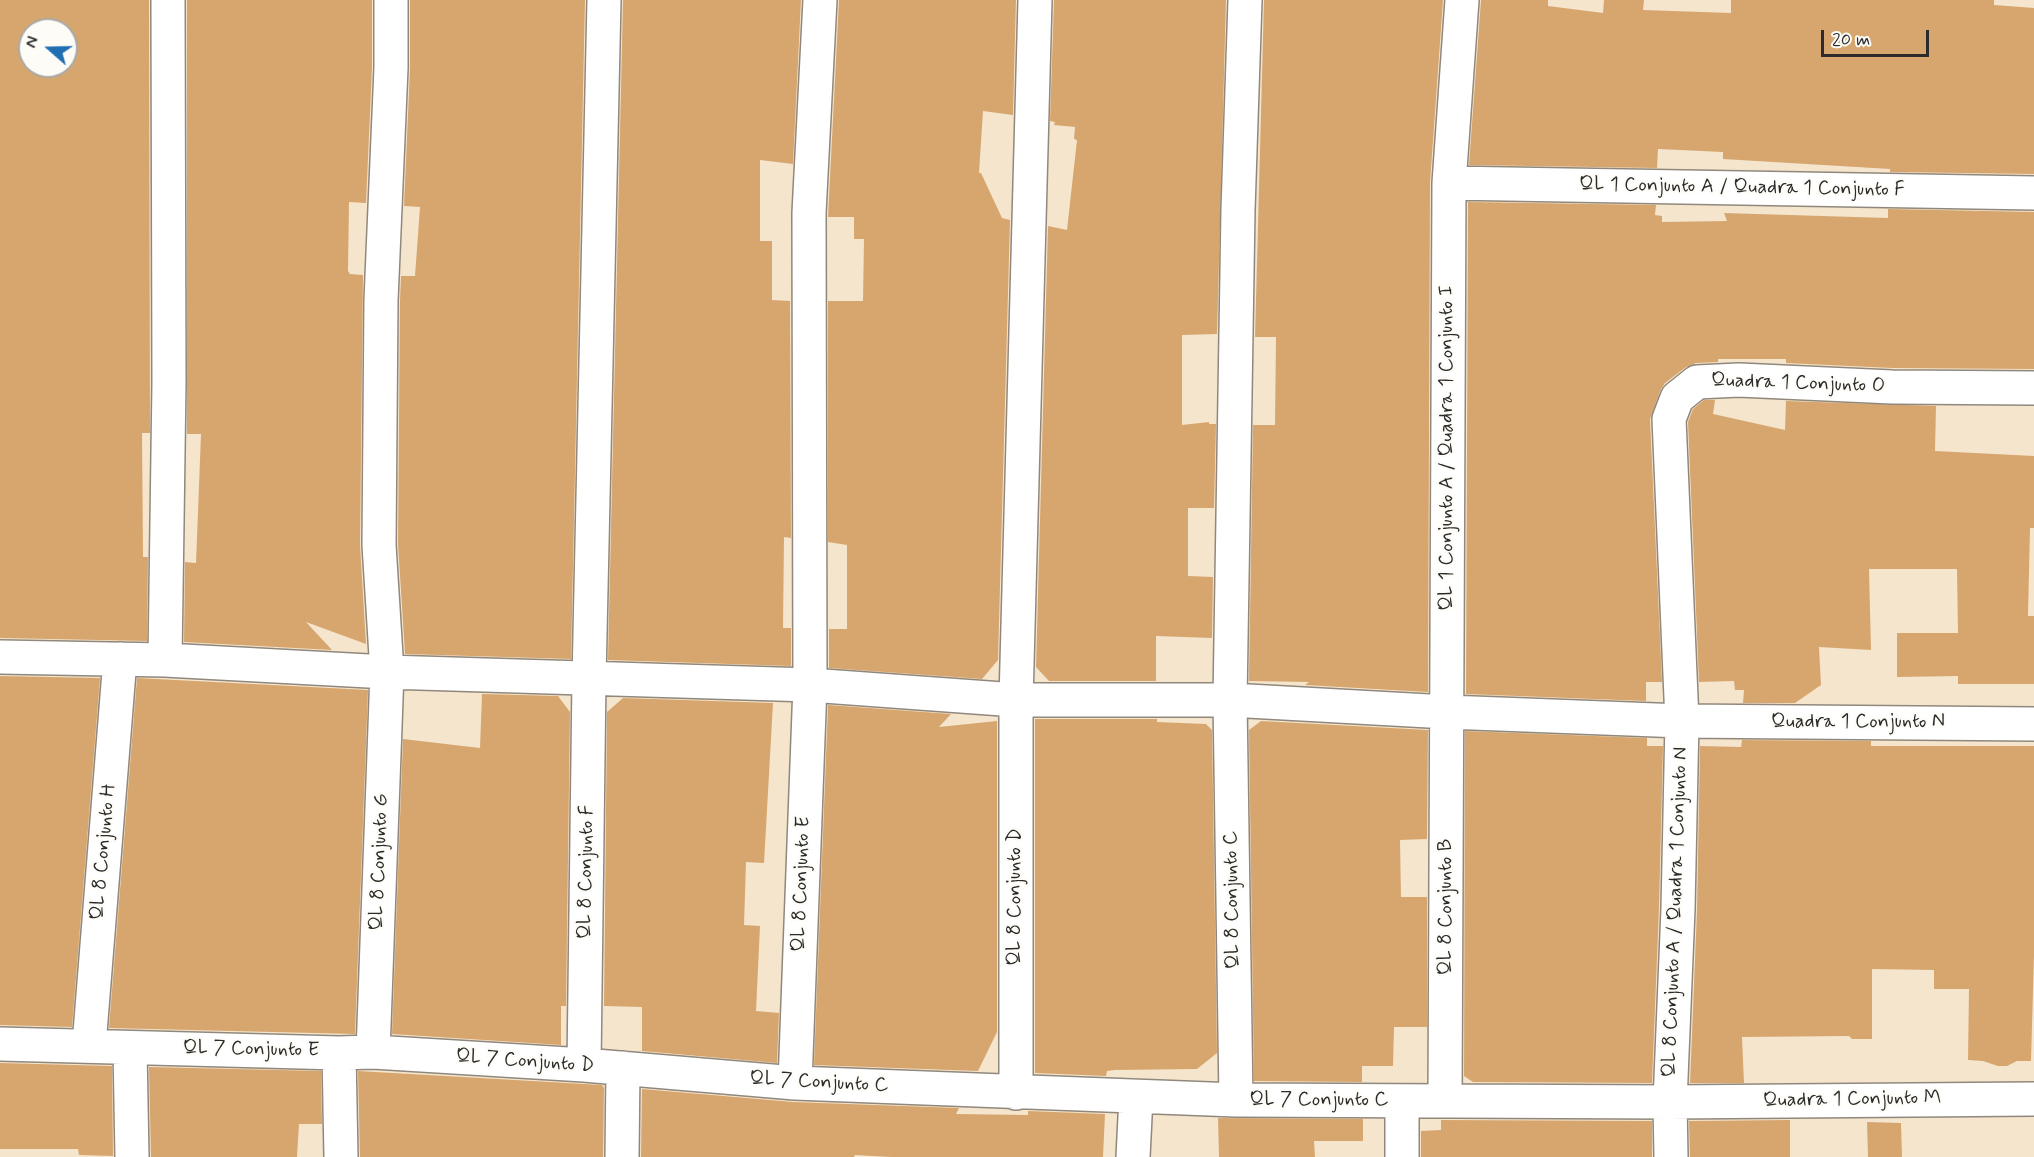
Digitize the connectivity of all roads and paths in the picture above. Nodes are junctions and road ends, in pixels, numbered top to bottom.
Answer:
1 (168, 0) edge
2 (391, 0) edge
3 (604, 0) edge
4 (820, 0) edge
5 (1035, 0) edge
6 (1245, 0) edge
7 (1462, 0) edge
8 (1449, 183) junction
9 (2034, 193) edge
10 (2034, 388) edge
11 (0, 657) edge
12 (120, 659) junction
13 (165, 660) junction
14 (387, 672) junction
15 (589, 679) junction
16 (810, 685) junction
17 (1016, 700) junction
18 (1230, 700) junction
19 (1447, 712) junction
20 (1682, 722) junction
21 (2034, 724) edge
22 (0, 1044) edge
23 (88, 1045) junction
24 (130, 1048) junction
25 (373, 1052) junction
26 (339, 1053) junction
27 (584, 1065) junction
28 (623, 1068) junction
29 (795, 1083) junction
30 (1016, 1093) junction
31 (1136, 1097) junction
32 (2034, 1099) edge
33 (1236, 1100) junction
34 (1402, 1101) junction
35 (1445, 1101) junction
36 (1670, 1102) junction
37 (132, 1157) edge
38 (341, 1157) edge
39 (622, 1157) edge
40 (1132, 1157) edge
41 (1402, 1157) edge
42 (1671, 1157) edge

1 - 13 street
2 - 14 street, QL 8 Conjunto G
3 - 15 street, QL 8 Conjunto F
4 - 16 street, QL 8 Conjunto E
5 - 17 street, QL 8 Conjunto D
6 - 18 street, QL 8 Conjunto C
7 - 8 street, QL 1 Conjunto A / Quadra 1 Conjunto I
8 - 9 street, QL 1 Conjunto A / Quadra 1 Conjunto F
8 - 19 street, QL 1 Conjunto A / Quadra 1 Conjunto I
10 - 20 street, Quadra 1 Conjunto O
11 - 12 street, Quadra 1 Conjunto N
12 - 13 street, Quadra 1 Conjunto N
12 - 23 street, QL 8 Conjunto H
13 - 14 street, Quadra 1 Conjunto N
14 - 15 street, Quadra 1 Conjunto N
14 - 25 street, QL 8 Conjunto G
15 - 16 street, Quadra 1 Conjunto N
15 - 27 street, QL 8 Conjunto F
16 - 17 street, Quadra 1 Conjunto N
16 - 29 street, QL 8 Conjunto E
17 - 18 street, Quadra 1 Conjunto N
17 - 30 street, QL 8 Conjunto D
18 - 19 street, Quadra 1 Conjunto N
18 - 33 street, QL 8 Conjunto C
19 - 20 street, Quadra 1 Conjunto N
19 - 35 street, QL 8 Conjunto B
20 - 21 street, Quadra 1 Conjunto N
20 - 36 street, QL 8 Conjunto A / Quadra 1 Conjunto N
22 - 23 street
23 - 24 street
24 - 26 street, QL 7 Conjunto E
24 - 37 street
25 - 26 street, QL 7 Conjunto D
25 - 27 street, QL 7 Conjunto D
26 - 38 street, QL 7 Conjunto E
27 - 28 street, QL 7 Conjunto D
28 - 29 street, QL 7 Conjunto C
28 - 39 street, QL 7 Conjunto D
29 - 30 street, QL 7 Conjunto C
30 - 31 street, QL 7 Conjunto C
31 - 33 street, QL 7 Conjunto C
31 - 40 street
32 - 36 street, Quadra 1 Conjunto M
33 - 34 street, QL 7 Conjunto C
34 - 35 street, QL 7 Conjunto C
34 - 41 street
35 - 36 street, Quadra 1 Conjunto M
36 - 42 street, QL 8 Conjunto A / Quadra 1 Conjunto N

